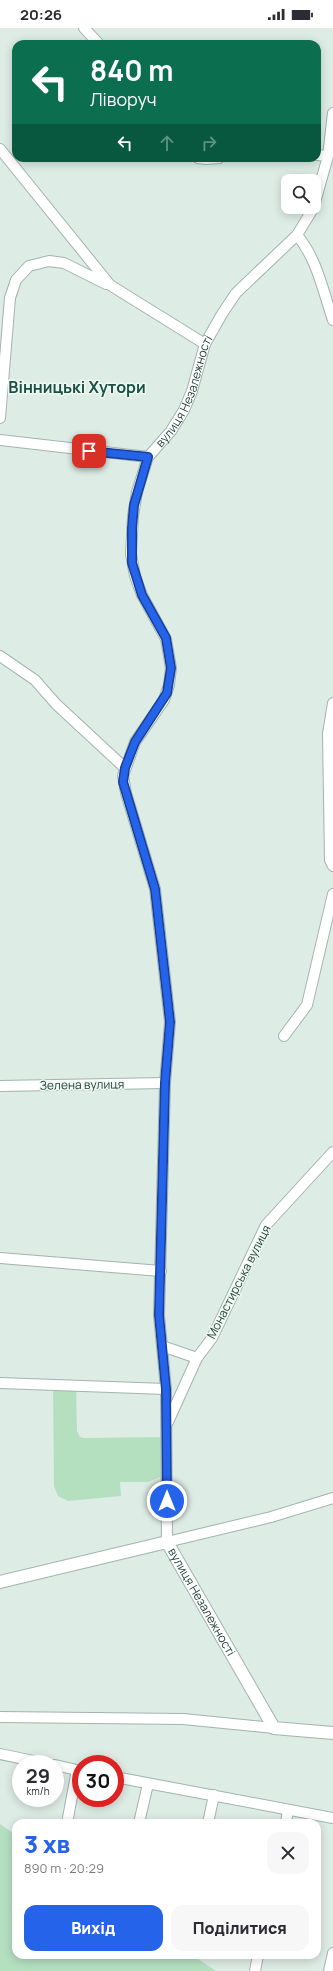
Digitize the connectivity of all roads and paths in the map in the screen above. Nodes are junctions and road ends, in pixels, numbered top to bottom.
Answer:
1 (84, 28) edge
2 (95, 40) edge
3 (333, 113) edge
4 (0, 149) edge
5 (321, 155) edge
6 (328, 156) junction
7 (321, 181) edge
8 (309, 214) edge
9 (297, 235) junction
10 (110, 286) junction
11 (333, 320) edge
12 (205, 344) junction
13 (0, 418) edge
14 (0, 440) edge
15 (148, 457) junction
16 (0, 656) edge
17 (333, 704) edge
18 (125, 768) junction
19 (333, 866) edge
20 (333, 894) edge
21 (284, 1036) dead end
22 (165, 1083) junction
23 (0, 1086) edge
24 (333, 1152) edge
25 (0, 1258) edge
26 (161, 1271) junction
27 (162, 1346) junction
28 (197, 1358) junction
29 (0, 1383) edge
30 (166, 1389) junction
31 (167, 1426) junction
32 (333, 1498) edge
33 (167, 1542) junction
34 (0, 1582) edge
35 (0, 1717) edge
36 (274, 1728) junction
37 (333, 1733) edge
38 (0, 1754) edge
39 (12, 1756) edge
40 (124, 1779) edge
41 (148, 1784) junction
42 (214, 1795) junction
43 (72, 1801) edge
44 (288, 1810) junction
45 (333, 1818) edge
46 (68, 1819) edge
47 (141, 1819) edge
48 (209, 1819) edge
49 (287, 1819) edge
50 (333, 1953) edge
51 (257, 1959) edge
52 (255, 1971) edge
53 (329, 1971) edge

1 - 2 street
3 - 6 street
4 - 10 street
5 - 6 street
6 - 7 street
8 - 9 street
9 - 11 street
9 - 12 street
10 - 12 street
10 - 13 street
12 - 15 street
14 - 15 street
15 - 18 street
16 - 18 street
17 - 19 street
18 - 22 street
20 - 21 street
22 - 23 street, Зелена вулиця
22 - 26 street
24 - 28 street, Монастирська вулиця
25 - 26 street
26 - 27 street
27 - 28 street
27 - 30 street
28 - 31 street, Монастирська вулиця
29 - 30 street
30 - 31 street
31 - 33 street
32 - 33 street
33 - 34 street
33 - 36 street
35 - 36 street
36 - 37 street
38 - 39 street
40 - 41 street
41 - 42 street
41 - 47 street
42 - 44 street
42 - 48 street
43 - 46 street
44 - 45 street
44 - 49 street
50 - 53 street
51 - 52 street

